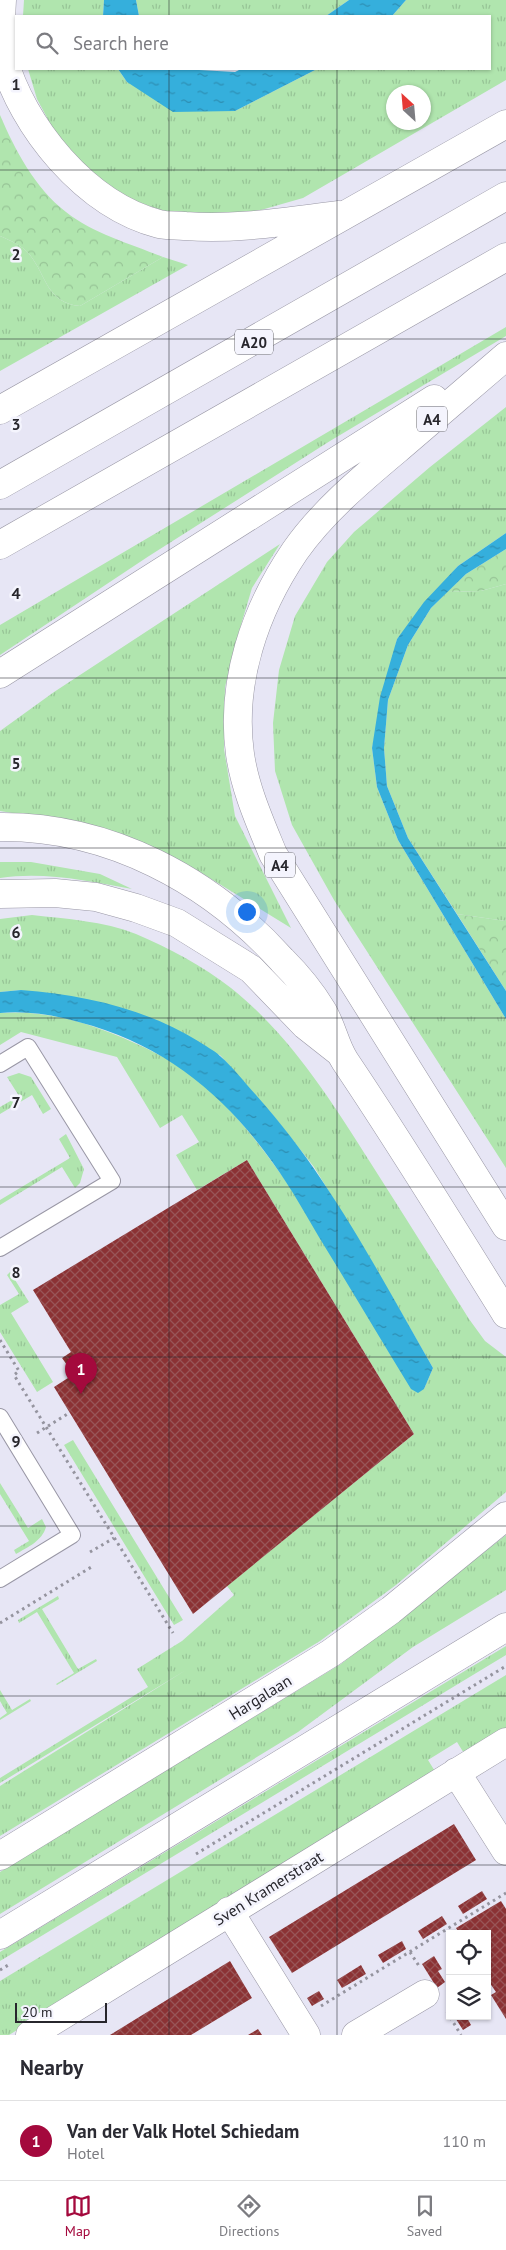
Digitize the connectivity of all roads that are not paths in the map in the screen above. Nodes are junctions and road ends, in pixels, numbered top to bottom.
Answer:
1 (2, 0) edge
2 (506, 124) edge
3 (506, 196) edge
4 (351, 213) junction
5 (506, 258) edge
6 (506, 355) edge
7 (0, 410) edge
8 (0, 485) edge
9 (0, 545) edge
10 (0, 674) edge
11 (0, 827) edge
12 (0, 894) edge
13 (338, 1052) junction
14 (0, 1064) edge
15 (506, 1226) edge
16 (0, 1248) edge
17 (506, 1314) edge
18 (0, 1417) edge
19 (506, 1516) edge
20 (0, 1579) edge
21 (506, 1627) edge
22 (506, 1742) edge
23 (456, 1772) junction
24 (506, 1852) edge
25 (0, 1856) edge
26 (229, 1912) junction
27 (0, 1934) edge
28 (425, 1994) dead end
29 (301, 2028) edge
30 (30, 2035) edge
31 (356, 2035) edge

1 - 4 main road
2 - 4 main road
3 - 8 main road, A20
4 - 7 main road
5 - 9 main road
6 - 10 main road, A4
6 - 15 main road, A4
11 - 13 main road
12 - 13 main road
13 - 17 main road
14 - 16 lane
18 - 20 lane
19 - 25 main road, Hargalaan
21 - 27 main road
22 - 23 main road, Sven Kramerstraat
23 - 24 main road
23 - 26 main road, Sven Kramerstraat
26 - 29 main road
26 - 30 main road, Sven Kramerstraat
28 - 31 main road

